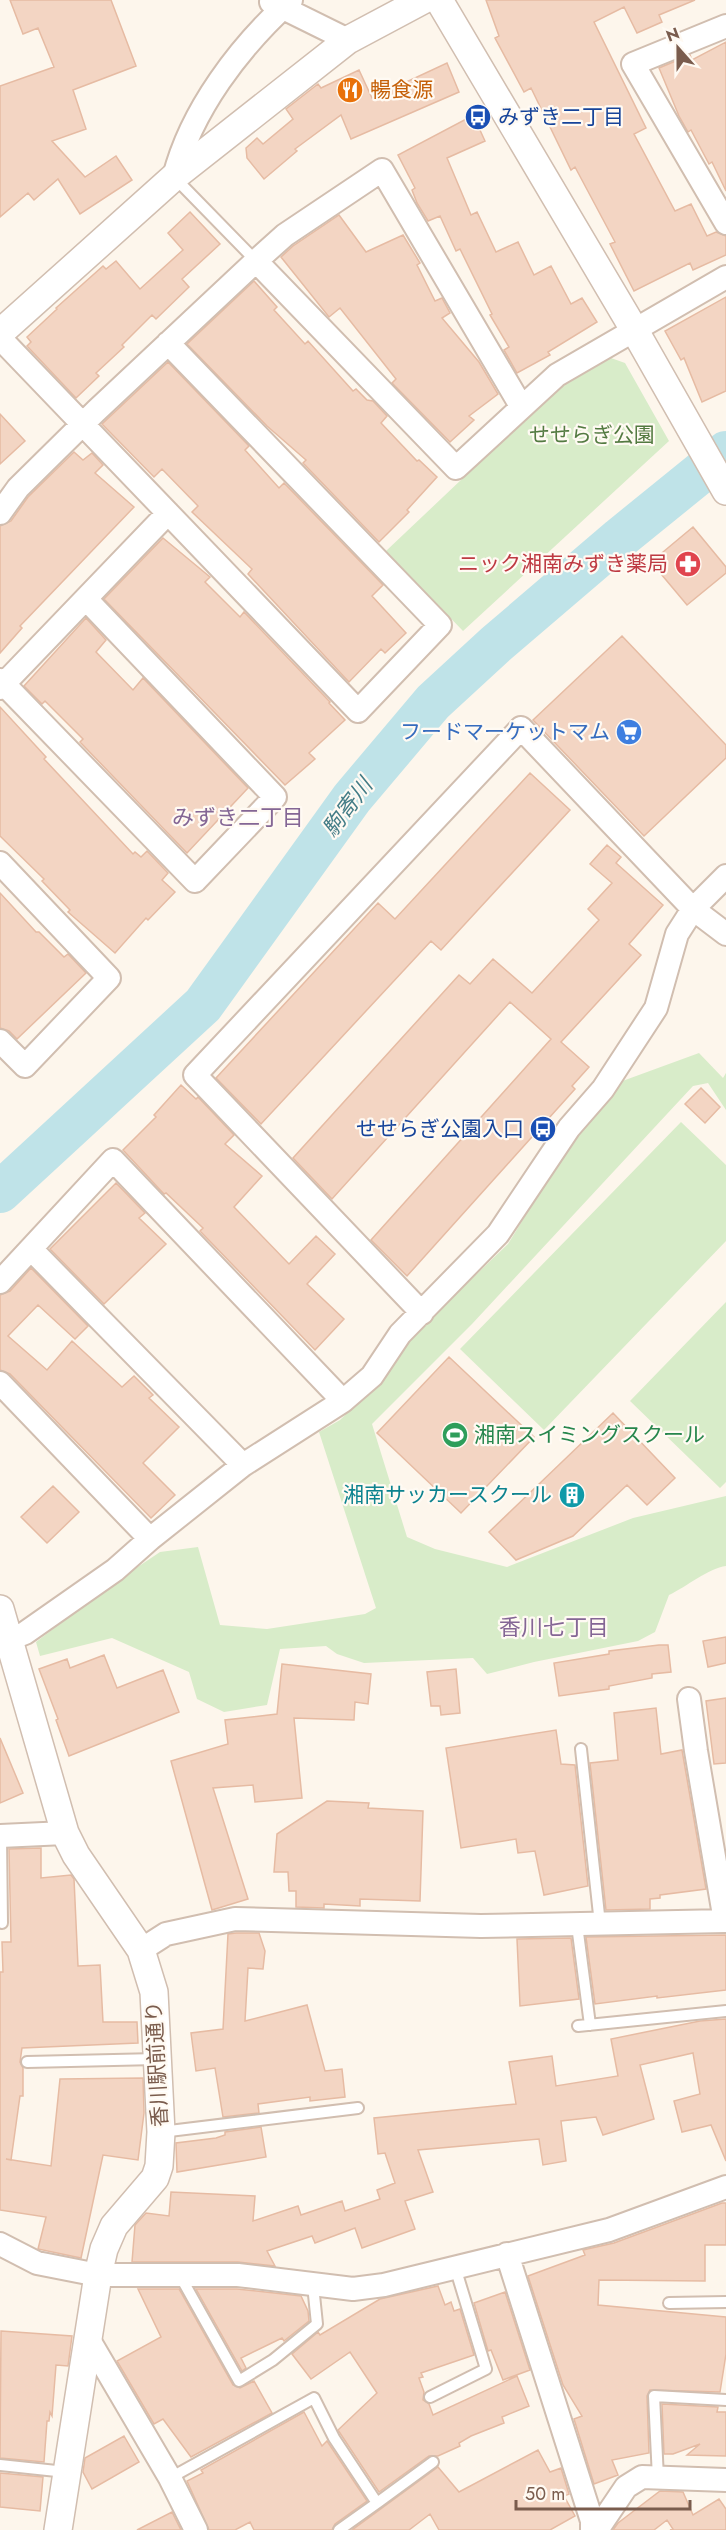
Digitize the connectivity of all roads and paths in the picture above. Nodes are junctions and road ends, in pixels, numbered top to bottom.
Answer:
1 (423, 0) edge
2 (439, 0) edge
3 (281, 3) edge
4 (726, 26) edge
5 (348, 40) junction
6 (174, 177) junction
7 (726, 223) edge
8 (256, 261) junction
9 (726, 277) edge
10 (635, 332) junction
11 (0, 335) edge
12 (168, 343) junction
13 (521, 406) junction
14 (82, 424) junction
15 (723, 486) edge
16 (0, 513) edge
17 (168, 513) junction
18 (86, 599) junction
19 (1, 684) edge
20 (0, 863) edge
21 (726, 876) edge
22 (693, 909) junction
23 (726, 934) edge
24 (0, 1041) edge
25 (31, 1249) junction
26 (0, 1282) edge
27 (422, 1313) junction
28 (0, 1383) edge
29 (343, 1401) junction
30 (243, 1465) junction
31 (150, 1539) junction
32 (0, 1610) edge
33 (10, 1639) junction
34 (689, 1699) dead end
35 (581, 1749) dead end
36 (65, 1833) junction
37 (1, 1836) edge
38 (726, 1921) edge
39 (2, 1923) dead end
40 (600, 1924) junction
41 (578, 1925) junction
42 (141, 1950) junction
43 (726, 2011) edge
44 (590, 2025) junction
45 (578, 2026) dead end
46 (157, 2059) junction
47 (27, 2062) dead end
48 (358, 2108) dead end
49 (161, 2132) junction
50 (726, 2187) edge
51 (0, 2244) edge
52 (507, 2254) junction
53 (455, 2267) junction
54 (179, 2274) junction
55 (98, 2275) junction
56 (313, 2284) junction
57 (726, 2302) edge
58 (669, 2303) dead end
59 (89, 2340) junction
60 (430, 2397) dead end
61 (726, 2400) edge
62 (433, 2462) dead end
63 (0, 2465) edge
64 (67, 2472) junction
65 (170, 2478) junction
66 (657, 2478) junction
67 (725, 2482) edge
68 (377, 2503) junction
69 (58, 2530) edge
70 (196, 2530) edge
71 (339, 2530) edge
72 (595, 2530) edge

1 - 5 street
2 - 10 street
3 - 5 street
3 - 6 street
4 - 7 street
5 - 6 street
6 - 8 lane
6 - 11 street
8 - 12 street
8 - 13 street
8 - 13 street
9 - 10 street
10 - 13 street
10 - 15 street
11 - 14 street
12 - 14 street
12 - 17 street
14 - 16 street
14 - 17 street
17 - 18 street
18 - 19 street
18 - 19 street
20 - 24 street
21 - 22 street
22 - 23 street
22 - 27 street
22 - 27 street
25 - 26 street
25 - 29 street
25 - 30 street
27 - 29 street
28 - 31 street
29 - 30 street
30 - 31 street
31 - 33 street
32 - 33 street, 香川駅前通り
33 - 36 street, 香川駅前通り
34 - 38 street
35 - 40 lane
36 - 37 street
36 - 42 street, 香川駅前通り
37 - 39 lane
38 - 40 street
40 - 41 street
41 - 42 street
41 - 44 lane
42 - 46 street, 香川駅前通り
43 - 44 lane
44 - 45 lane
46 - 47 lane
46 - 49 street, 香川駅前通り
48 - 49 lane
49 - 55 street, 香川駅前通り
50 - 52 street
51 - 55 street
52 - 53 street
52 - 72 street
53 - 56 street
53 - 60 lane
54 - 55 street
54 - 56 street
54 - 56 lane
55 - 59 street, 香川駅前通り
57 - 58 lane
59 - 64 street, 香川駅前通り
59 - 65 street
61 - 66 lane
62 - 68 lane
63 - 64 lane
64 - 69 street, 香川駅前通り
65 - 68 lane
65 - 70 street
66 - 67 street
66 - 72 street
68 - 71 lane

